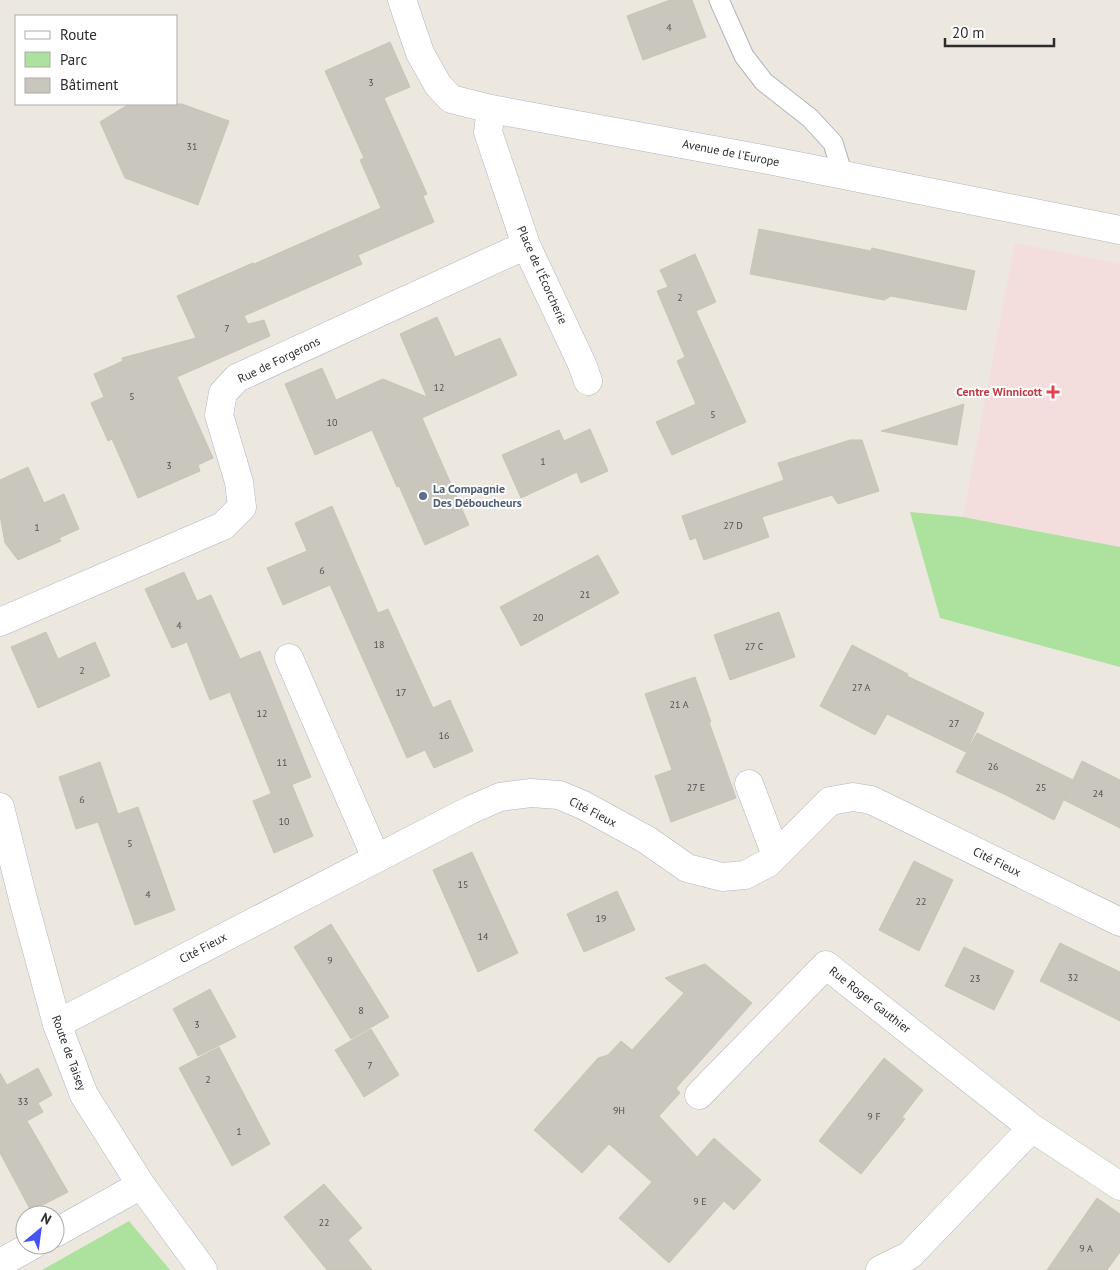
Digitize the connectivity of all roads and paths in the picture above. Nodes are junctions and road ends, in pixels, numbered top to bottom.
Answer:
1 (402, 0) edge
2 (719, 0) edge
3 (491, 109) junction
4 (843, 175) junction
5 (1120, 230) edge
6 (526, 245) junction
7 (588, 381) dead end
8 (0, 622) edge
9 (289, 658) dead end
10 (749, 784) dead end
11 (0, 807) edge
12 (776, 854) junction
13 (376, 858) junction
14 (1120, 922) edge
15 (57, 1024) junction
16 (700, 1095) dead end
17 (1032, 1128) junction
18 (141, 1185) junction
19 (1120, 1186) edge
20 (65, 1227) edge
21 (15, 1255) edge
22 (0, 1263) edge
23 (203, 1270) edge
24 (880, 1270) edge

1 - 3 street, Avenue de l'Europe
2 - 4 lane
3 - 4 street, Avenue de l'Europe
3 - 6 street, Place de l'Écorcherie
4 - 5 street, Avenue de l'Europe
6 - 7 street, Place de l'Écorcherie
6 - 8 street, Rue de Forgerons
9 - 13 street
10 - 12 street
11 - 15 street, Route de Taisey
12 - 13 street, Cité Fieux
12 - 14 street, Cité Fieux
13 - 15 street, Cité Fieux
15 - 18 street, Route de Taisey
16 - 17 street, Rue Roger Gauthier
17 - 19 street, Rue Roger Gauthier
17 - 24 street
18 - 20 street
18 - 23 street, Route de Taisey
21 - 22 street

